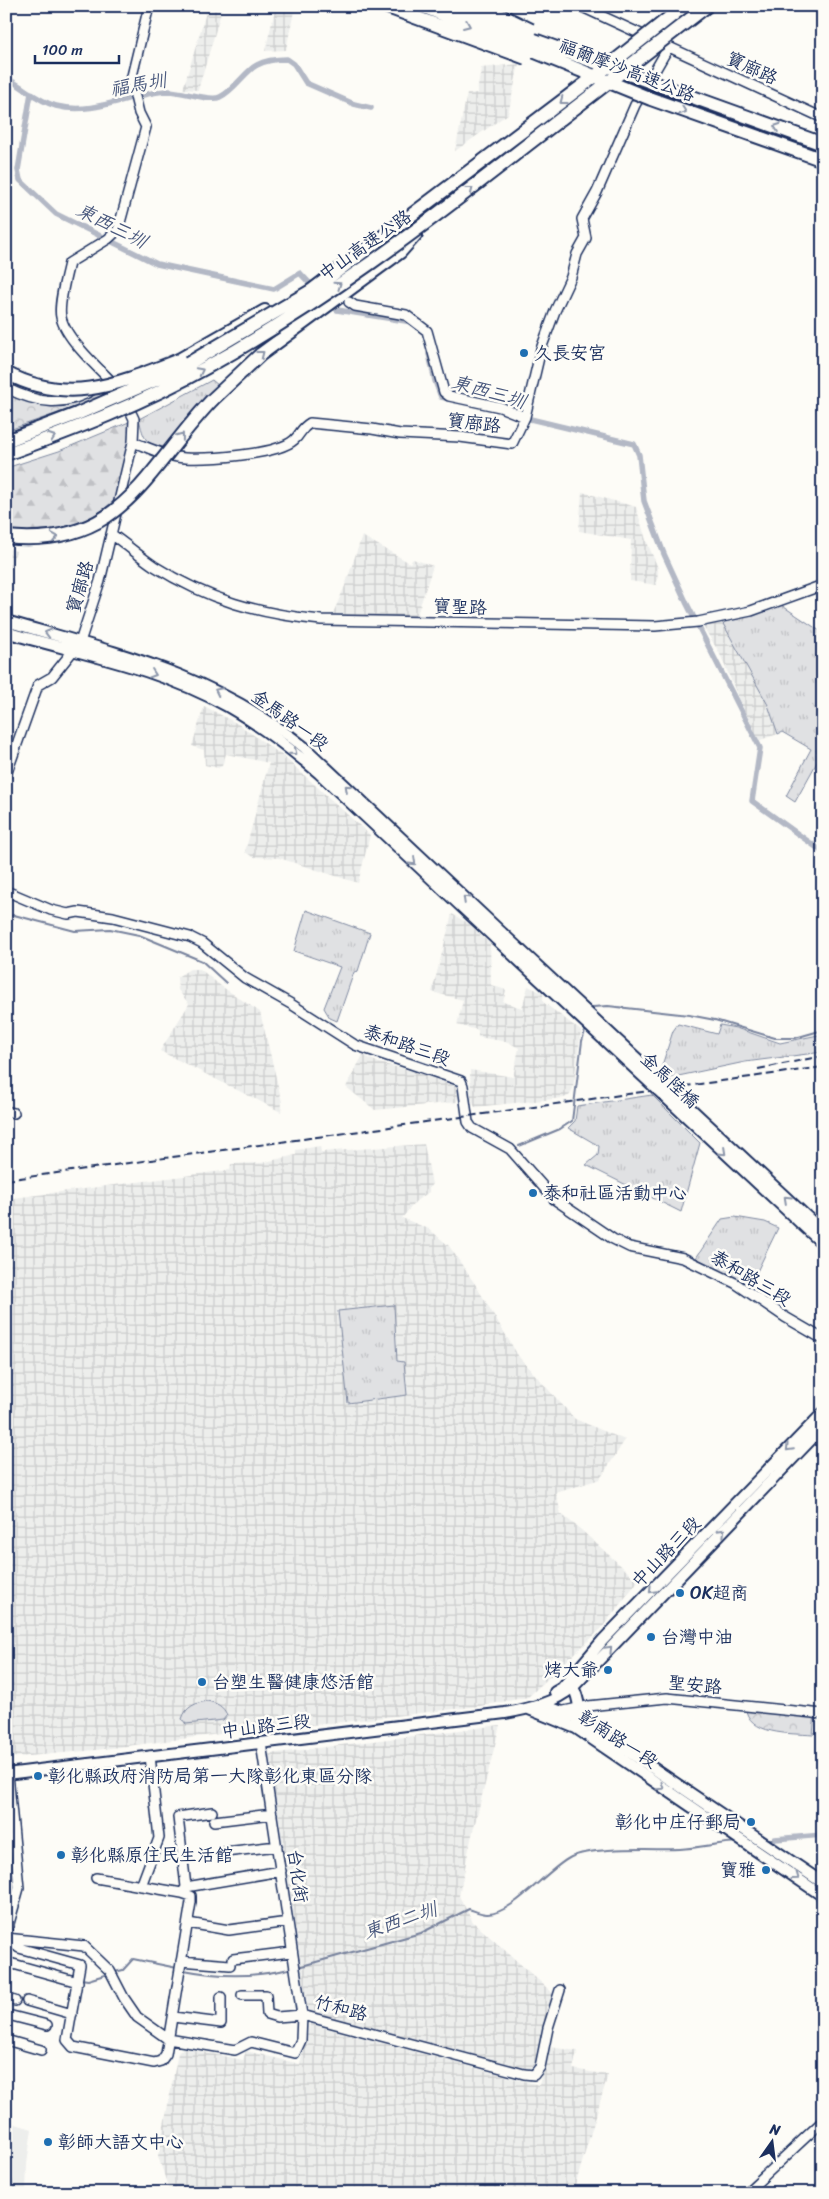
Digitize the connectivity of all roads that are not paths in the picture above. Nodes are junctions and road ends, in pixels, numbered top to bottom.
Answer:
1 (149, 6) edge
2 (385, 6) edge
3 (422, 6) edge
4 (453, 6) edge
5 (482, 6) edge
6 (580, 6) edge
7 (684, 6) edge
8 (707, 6) edge
9 (668, 48) junction
10 (686, 93) junction
11 (651, 99) junction
12 (823, 118) edge
13 (823, 144) edge
14 (823, 160) edge
15 (424, 225) junction
16 (311, 291) junction
17 (349, 302) dead end
18 (6, 369) edge
19 (6, 373) edge
20 (115, 384) junction
21 (97, 387) junction
22 (6, 388) edge
23 (525, 417) junction
24 (6, 441) edge
25 (133, 442) junction
26 (6, 454) edge
27 (111, 534) junction
28 (6, 537) edge
29 (823, 585) edge
30 (6, 622) edge
31 (6, 632) edge
32 (77, 646) junction
33 (6, 775) edge
34 (6, 891) edge
35 (499, 936) junction
36 (823, 1232) edge
37 (823, 1244) edge
38 (823, 1339) edge
39 (823, 1412) edge
40 (823, 1427) edge
41 (567, 1687) junction
42 (529, 1709) junction
43 (823, 1714) edge
44 (574, 1715) junction
45 (261, 1743) junction
46 (150, 1756) junction
47 (7, 1774) edge
48 (212, 1812) dead end
49 (272, 1814) junction
50 (214, 1821) dead end
51 (277, 1846) junction
52 (225, 1852) dead end
53 (281, 1871) junction
54 (96, 1878) dead end
55 (823, 1883) edge
56 (141, 1886) junction
57 (184, 1890) junction
58 (823, 1896) edge
59 (188, 1922) junction
60 (288, 1922) junction
61 (6, 1937) edge
62 (292, 1952) junction
63 (6, 1962) edge
64 (180, 1966) junction
65 (78, 1979) junction
66 (560, 1990) dead end
67 (242, 1995) dead end
68 (221, 1997) dead end
69 (27, 2001) dead end
70 (72, 2014) junction
71 (302, 2015) junction
72 (12, 2016) dead end
73 (173, 2017) junction
74 (47, 2025) dead end
75 (168, 2039) junction
76 (6, 2040) edge
77 (40, 2050) dead end
78 (823, 2121) edge
79 (746, 2193) edge

1 - 20 street
2 - 11 highway, bridge
3 -> 11 highway, 福爾摩沙高速公路, bridge
4 - 10 highway, 福爾摩沙高速公路, bridge
5 - 10 highway, bridge
6 - 9 street, 寶廍路
7 -> 16 highway, 中山高速公路, bridge
15 -> 8 highway, 中山高速公路, bridge
9 - 12 street, 寶廍路
9 - 23 street, 寶廍路
13 -> 10 highway, 福爾摩沙高速公路, bridge
11 -> 14 highway, 福爾摩沙高速公路, bridge
26 -> 15 highway, 中山高速公路, bridge
28 -> 15 highway, bridge
16 - 19 highway, bridge
16 - 24 highway, 中山高速公路, bridge
17 - 23 street
18 - 21 street
20 - 21 street
20 - 25 street, 寶廍路
21 - 22 street
23 - 25 street, 寶廍路
25 - 27 street, 寶廍路
27 - 29 street, 寶聖路
27 - 32 street, 寶廍路
32 -> 30 main road, 金馬路一段
31 - 32 main road, 金馬路一段
32 - 33 street
32 - 35 main road, 金馬路一段
34 - 38 street, 泰和路三段
36 -> 35 main road, 金馬陸橋, bridge
35 -> 37 main road, 金馬陸橋, bridge
39 -> 41 main road, 中山路三段
41 -> 40 main road, 中山路三段
41 - 42 main road, 中山路三段
41 - 44 main road
42 - 44 main road, 彰南路一段
42 - 44 main road, 彰南路一段
42 - 45 main road, 中山路三段
43 - 44 street, 聖安路
44 - 55 main road, 彰南路一段
44 -> 58 main road, 彰南路一段
45 - 46 main road, 中山路三段
45 - 49 street, 台化街
46 - 47 main road, 中山路三段
46 - 56 street
47 - 61 street
48 - 57 street
49 - 50 street
49 - 51 street, 台化街
51 - 52 street
51 - 53 street, 台化街
53 - 57 street
53 - 60 street, 台化街
54 - 56 street
56 - 57 street
57 - 59 street
59 - 60 street
59 - 64 street
60 - 62 street, 台化街
61 - 65 street
61 - 75 street, 竹和路
62 - 64 street
62 - 71 street, 台化街
63 - 65 street
64 - 73 street
65 - 70 street
66 - 71 street, 竹和路
67 - 71 street
68 - 73 street
69 - 70 street
70 - 75 street
71 - 75 street, 竹和路
72 - 74 street
73 - 75 street
76 - 77 street
78 - 79 street

